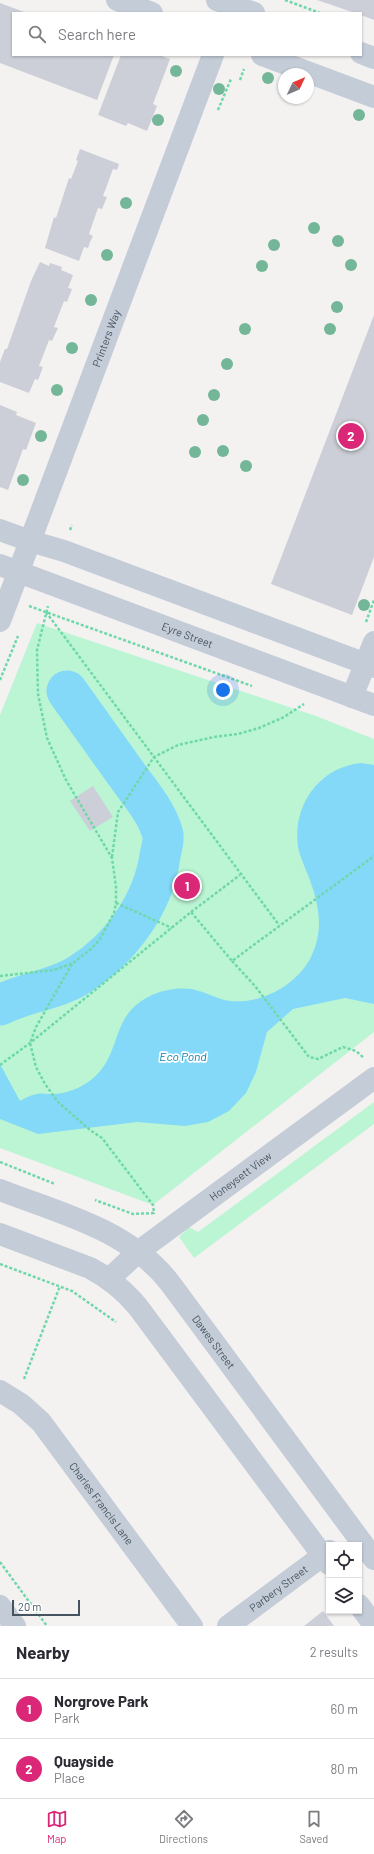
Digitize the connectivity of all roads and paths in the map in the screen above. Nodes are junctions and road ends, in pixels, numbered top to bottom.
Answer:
1 (117, 0) edge
2 (286, 0) edge
3 (228, 4) edge
4 (149, 12) edge
5 (251, 12) edge
6 (317, 12) edge
7 (362, 53) edge
8 (213, 56) edge
9 (265, 56) edge
10 (374, 58) edge
11 (374, 98) edge
12 (0, 530) edge
13 (30, 541) junction
14 (9, 568) edge
15 (374, 600) edge
16 (46, 612) junction
17 (26, 614) dead end
18 (0, 621) edge
19 (21, 628) dead end
20 (370, 632) edge
21 (370, 665) edge
22 (0, 680) edge
23 (259, 688) dead end
24 (352, 697) junction
25 (306, 702) dead end
26 (374, 705) edge
27 (154, 757) junction
28 (374, 856) edge
29 (112, 858) junction
30 (240, 875) junction
31 (116, 903) junction
32 (191, 912) junction
33 (279, 926) junction
34 (172, 928) junction
35 (232, 961) junction
36 (73, 963) junction
37 (0, 976) edge
38 (30, 1043) junction
39 (364, 1058) dead end
40 (0, 1065) edge
41 (374, 1078) edge
42 (0, 1190) edge
43 (133, 1214) dead end
44 (0, 1234) edge
45 (139, 1251) junction
46 (0, 1264) edge
47 (109, 1279) junction
48 (60, 1286) junction
49 (116, 1322) dead end
50 (8, 1396) edge
51 (354, 1532) junction
52 (343, 1542) edge
53 (326, 1550) edge
54 (326, 1556) edge
55 (374, 1559) edge
56 (0, 1562) edge
57 (0, 1606) edge
58 (362, 1609) edge
59 (374, 1625) edge
60 (15, 1626) edge
61 (47, 1626) edge
62 (192, 1626) edge
63 (228, 1626) edge

1 - 4 street
2 - 6 path
3 - 5 street
7 - 10 street
8 - 13 street, Printers Way
9 - 11 street
12 - 13 street
13 - 14 street, Printers Way
13 - 21 street
14 - 18 street, Printers Way
14 - 24 street, Eyre Street
15 - 20 path
16 - 17 path
16 - 23 path
16 - 27 path
16 - 29 path
19 - 22 path
20 - 21 street
21 - 24 street
24 - 26 street, Eyre Street
25 - 27 path
27 - 29 path
27 - 30 path
28 - 33 path
29 - 31 path
30 - 32 path
30 - 33 path
31 - 34 path
31 - 36 path
32 - 34 path
32 - 35 path
33 - 35 path
34 - 38 path
35 - 39 path
36 - 37 path
36 - 38 path
38 - 40 path
38 - 43 path
41 - 45 street, Honeysett View
42 - 45 street, Dawes Street
44 - 47 street
45 - 47 street, Honeysett View
45 - 51 street, Dawes Street
46 - 48 path
47 - 53 street
48 - 49 path
48 - 50 path
50 - 62 street, Charles Francis Lane
51 - 52 street, Parbery Street
51 - 55 street, Dawes Street
54 - 63 street, Parbery Street
56 - 61 path
57 - 60 street
58 - 59 street

